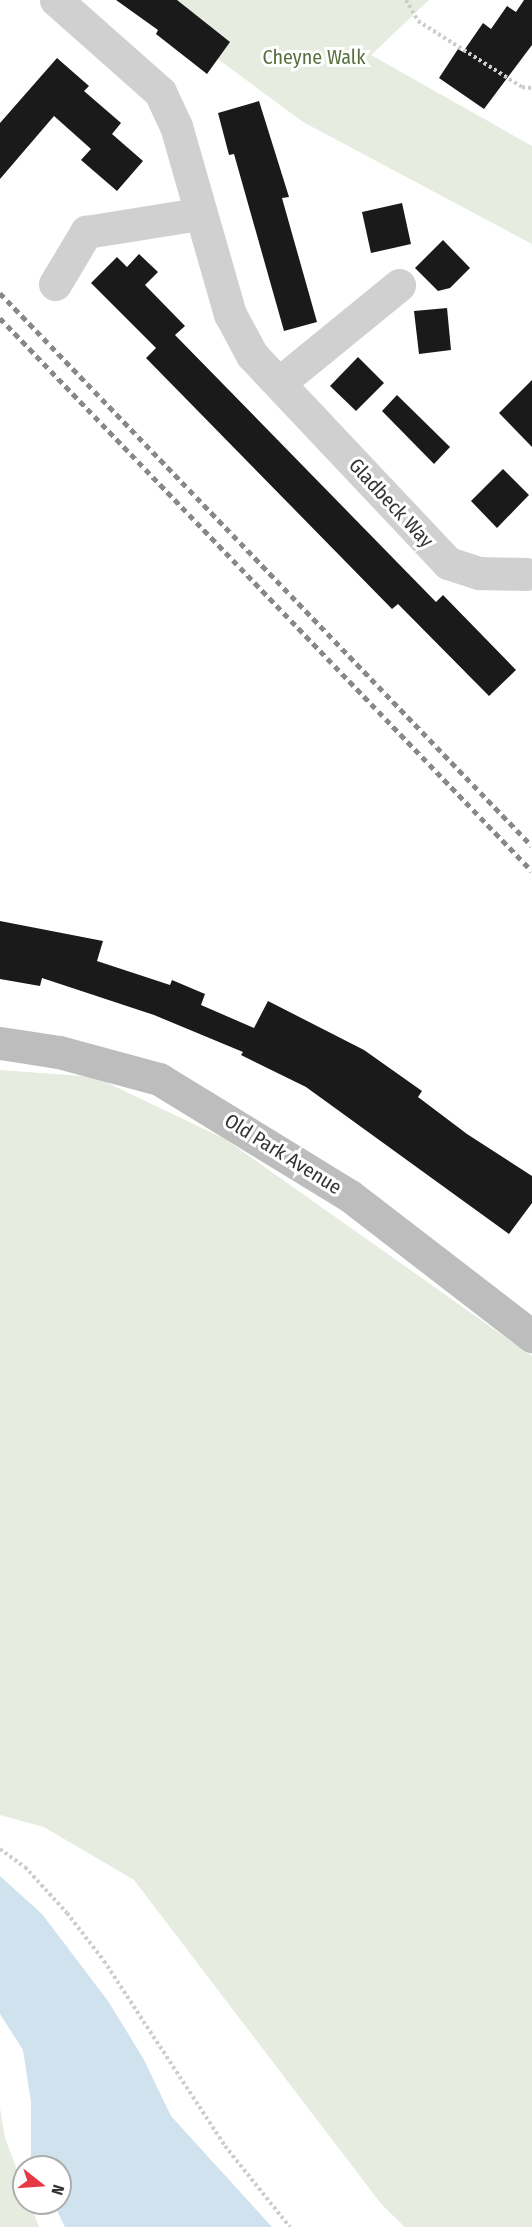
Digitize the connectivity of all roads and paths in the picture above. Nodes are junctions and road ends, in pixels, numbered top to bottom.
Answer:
1 (56, 0) edge
2 (406, 0) edge
3 (532, 88) edge
4 (198, 214) junction
5 (55, 284) dead end
6 (399, 285) dead end
7 (279, 383) junction
8 (530, 573) edge
9 (0, 1043) edge
10 (532, 1336) edge
11 (0, 1849) edge
12 (290, 2227) edge

1 - 4 street, Gladbeck Way
2 - 3 path
4 - 5 street
4 - 7 street, Gladbeck Way
6 - 7 street
7 - 8 street, Gladbeck Way
9 - 10 street, Old Park Avenue
11 - 12 path

